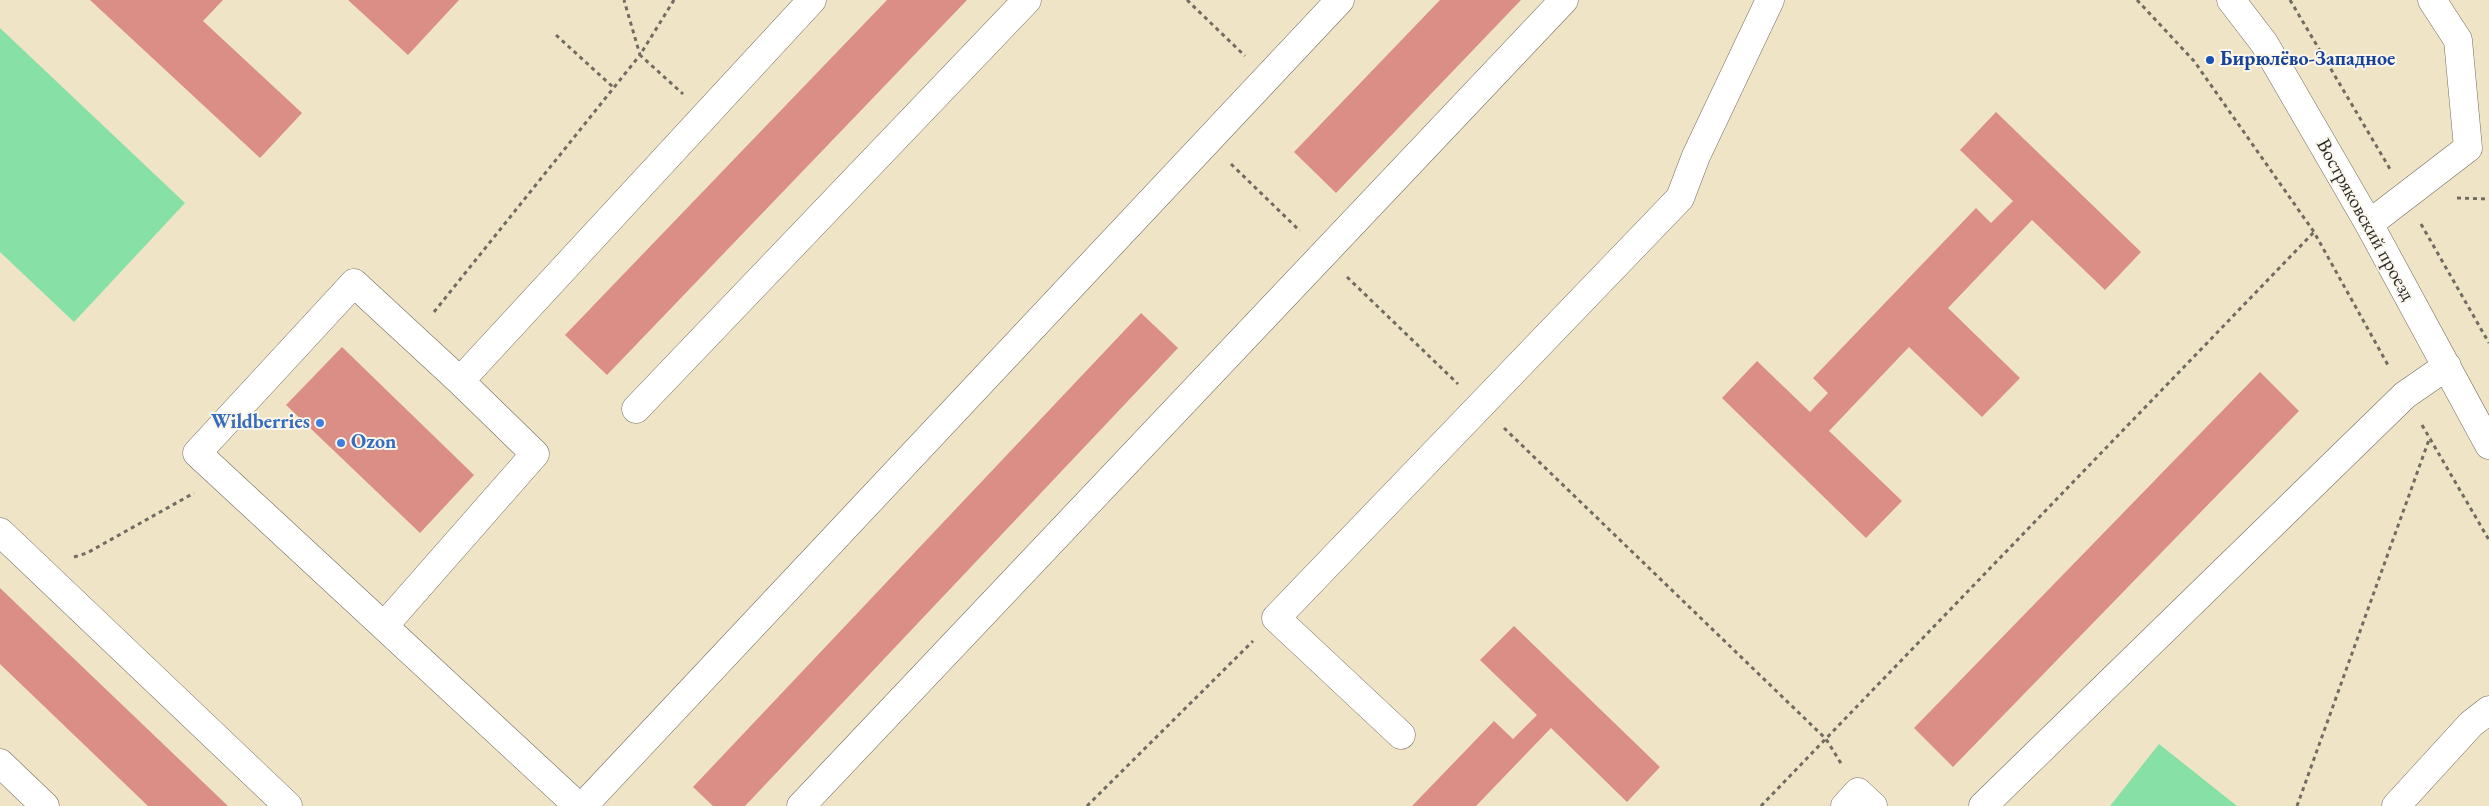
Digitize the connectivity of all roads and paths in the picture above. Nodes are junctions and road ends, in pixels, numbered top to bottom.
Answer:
1 (624, 0) edge
2 (674, 0) edge
3 (812, 0) edge
4 (1027, 0) edge
5 (1187, 0) edge
6 (1340, 0) edge
7 (1564, 0) edge
8 (1770, 0) edge
9 (2137, 0) edge
10 (2231, 0) edge
11 (2432, 0) edge
12 (556, 35) dead end
13 (640, 55) junction
14 (1267, 77) junction
15 (614, 88) junction
16 (706, 115) junction
17 (2369, 224) junction
18 (2314, 232) junction
19 (413, 338) junction
20 (2447, 366) junction
21 (460, 381) junction
22 (2405, 395) junction
23 (1479, 405) junction
24 (636, 409) dead end
25 (2430, 437) junction
26 (2489, 445) edge
27 (223, 477) junction
28 (0, 532) edge
29 (2489, 540) edge
30 (87, 553) dead end
31 (1276, 618) junction
32 (384, 626) junction
33 (2483, 723) edge
34 (1401, 734) dead end
35 (1826, 739) junction
36 (0, 762) edge
37 (45, 806) edge
38 (288, 806) edge
39 (578, 806) edge
40 (583, 806) edge
41 (801, 806) edge
42 (1087, 806) edge
43 (1761, 806) edge
44 (1846, 806) edge
45 (1873, 806) edge
46 (1983, 806) edge
47 (2297, 806) edge
48 (2396, 806) edge

1 - 13 path
2 - 13 path
3 - 16 street
4 - 24 street
5 - 14 path
6 - 14 street
7 - 41 street
8 - 23 street
9 - 18 path
10 - 17 street, Востряковский проезд
11 - 17 street
12 - 15 path
13 - 15 path
13 - 16 path
14 - 40 street
15 - 19 path
16 - 21 street
17 - 20 street, Востряковский проезд
18 - 22 path
18 - 35 path
19 - 21 street
19 - 27 street
20 - 22 street
20 - 26 street, Востряковский проезд
21 - 32 street
22 - 25 path
22 - 46 street
23 - 31 street
23 - 35 path
25 - 29 path
25 - 47 path
27 - 30 path
27 - 32 street
28 - 38 street
31 - 34 street
31 - 42 path
32 - 39 street
33 - 48 street
35 - 43 path
36 - 37 street
44 - 45 street

